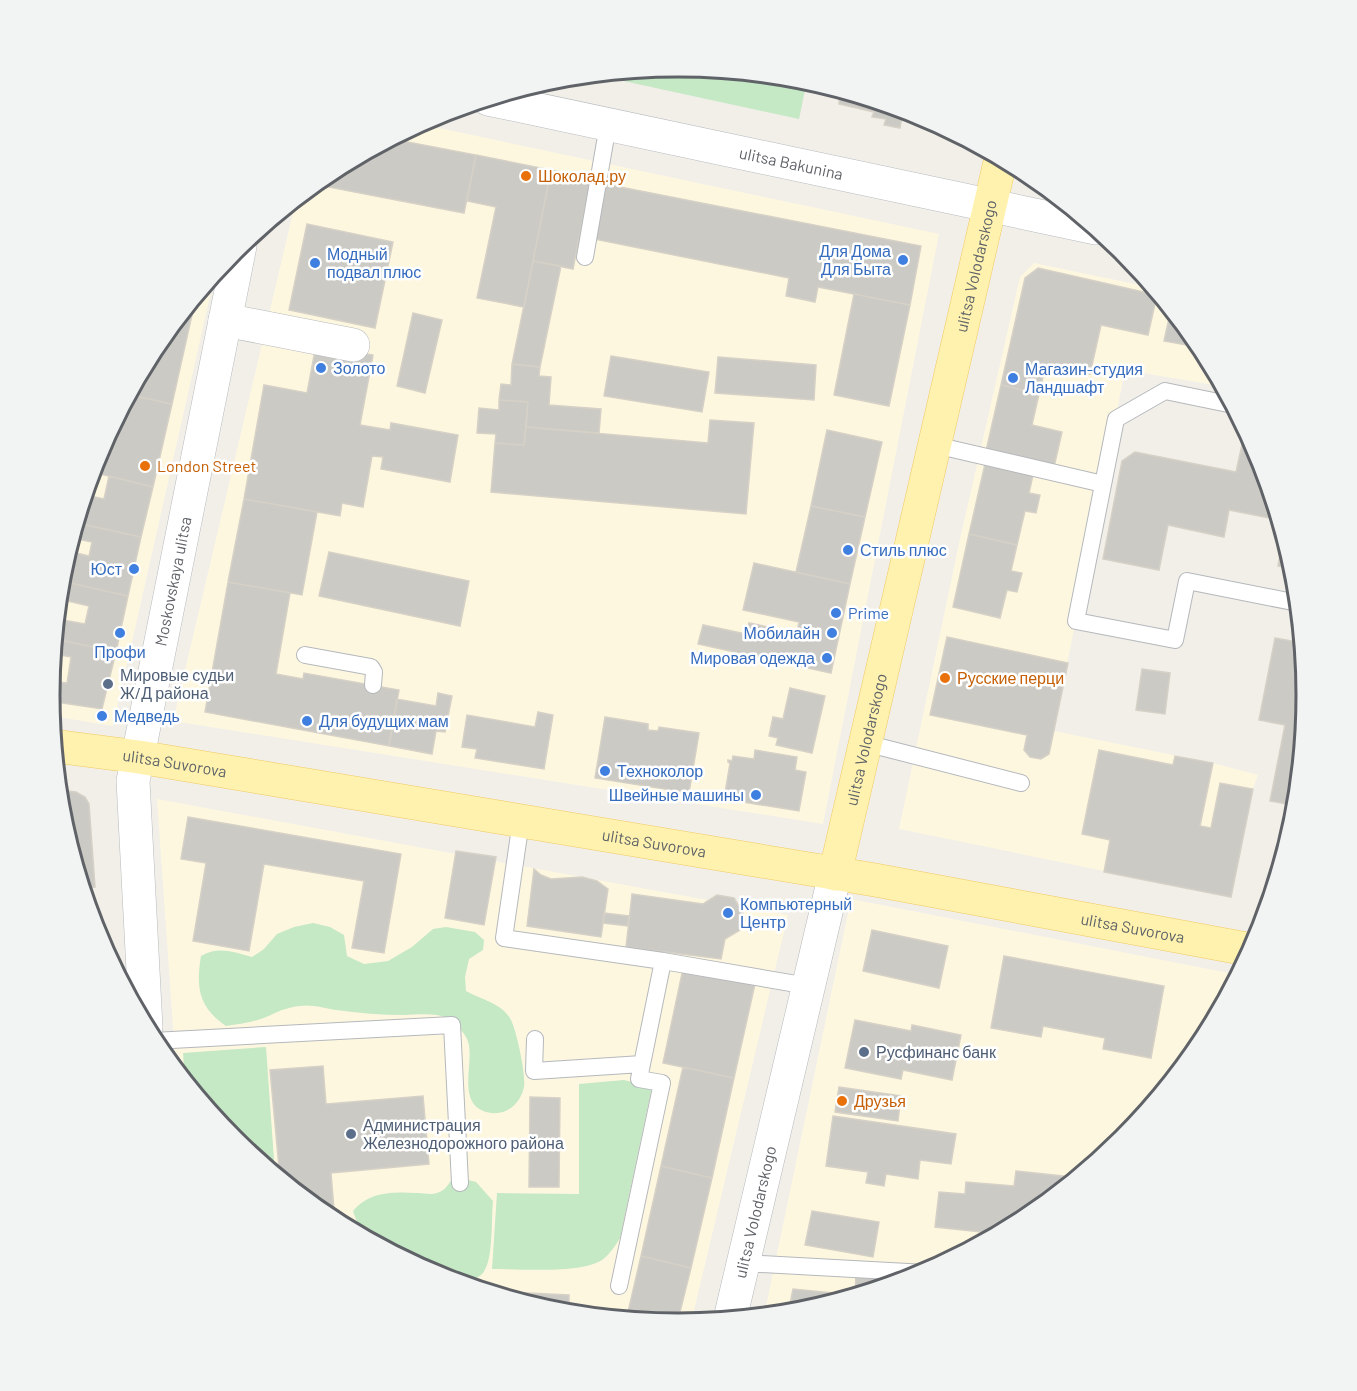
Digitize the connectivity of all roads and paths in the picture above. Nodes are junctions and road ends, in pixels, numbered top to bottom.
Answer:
1 (504, 102) edge
2 (608, 125) junction
3 (999, 167) edge
4 (991, 207) junction
5 (1079, 225) edge
6 (585, 257) dead end
7 (237, 263) edge
8 (225, 320) junction
9 (353, 345) dead end
10 (1223, 403) edge
11 (935, 445) junction
12 (1104, 484) junction
13 (1290, 601) edge
14 (306, 655) dead end
15 (372, 685) dead end
16 (865, 743) junction
17 (62, 747) edge
18 (139, 757) junction
19 (1021, 783) dead end
20 (521, 821) junction
21 (834, 874) junction
22 (1243, 948) edge
23 (663, 961) junction
24 (808, 986) junction
25 (145, 1008) edge
26 (535, 1039) dead end
27 (165, 1040) edge
28 (642, 1064) junction
29 (460, 1183) dead end
30 (743, 1263) junction
31 (902, 1272) edge
32 (619, 1286) dead end
33 (732, 1312) edge

1 - 2 main road, ulitsa Bakunina
2 - 4 main road, ulitsa Bakunina
2 - 6 lane
3 - 4 main road, ulitsa Volodarskogo
4 - 5 main road, ulitsa Bakunina
4 - 11 main road, ulitsa Volodarskogo
7 - 8 main road, Moskovskaya ulitsa
8 - 9 main road
8 - 18 main road, Moskovskaya ulitsa
10 - 12 lane
11 - 12 lane
11 - 16 main road, ulitsa Volodarskogo
12 - 13 lane
14 - 15 lane
16 - 19 lane
16 - 21 main road, ulitsa Volodarskogo
17 - 18 main road, ulitsa Suvorova
18 - 20 main road, ulitsa Suvorova
18 - 25 main road, Moskovskaya ulitsa
20 - 21 main road, ulitsa Suvorova
20 - 23 lane
21 - 22 main road, ulitsa Suvorova
21 - 24 main road, ulitsa Volodarskogo
23 - 24 lane
23 - 28 lane
24 - 30 main road, ulitsa Volodarskogo
26 - 28 lane
27 - 29 lane
28 - 32 lane
30 - 31 lane
30 - 33 main road, ulitsa Volodarskogo

